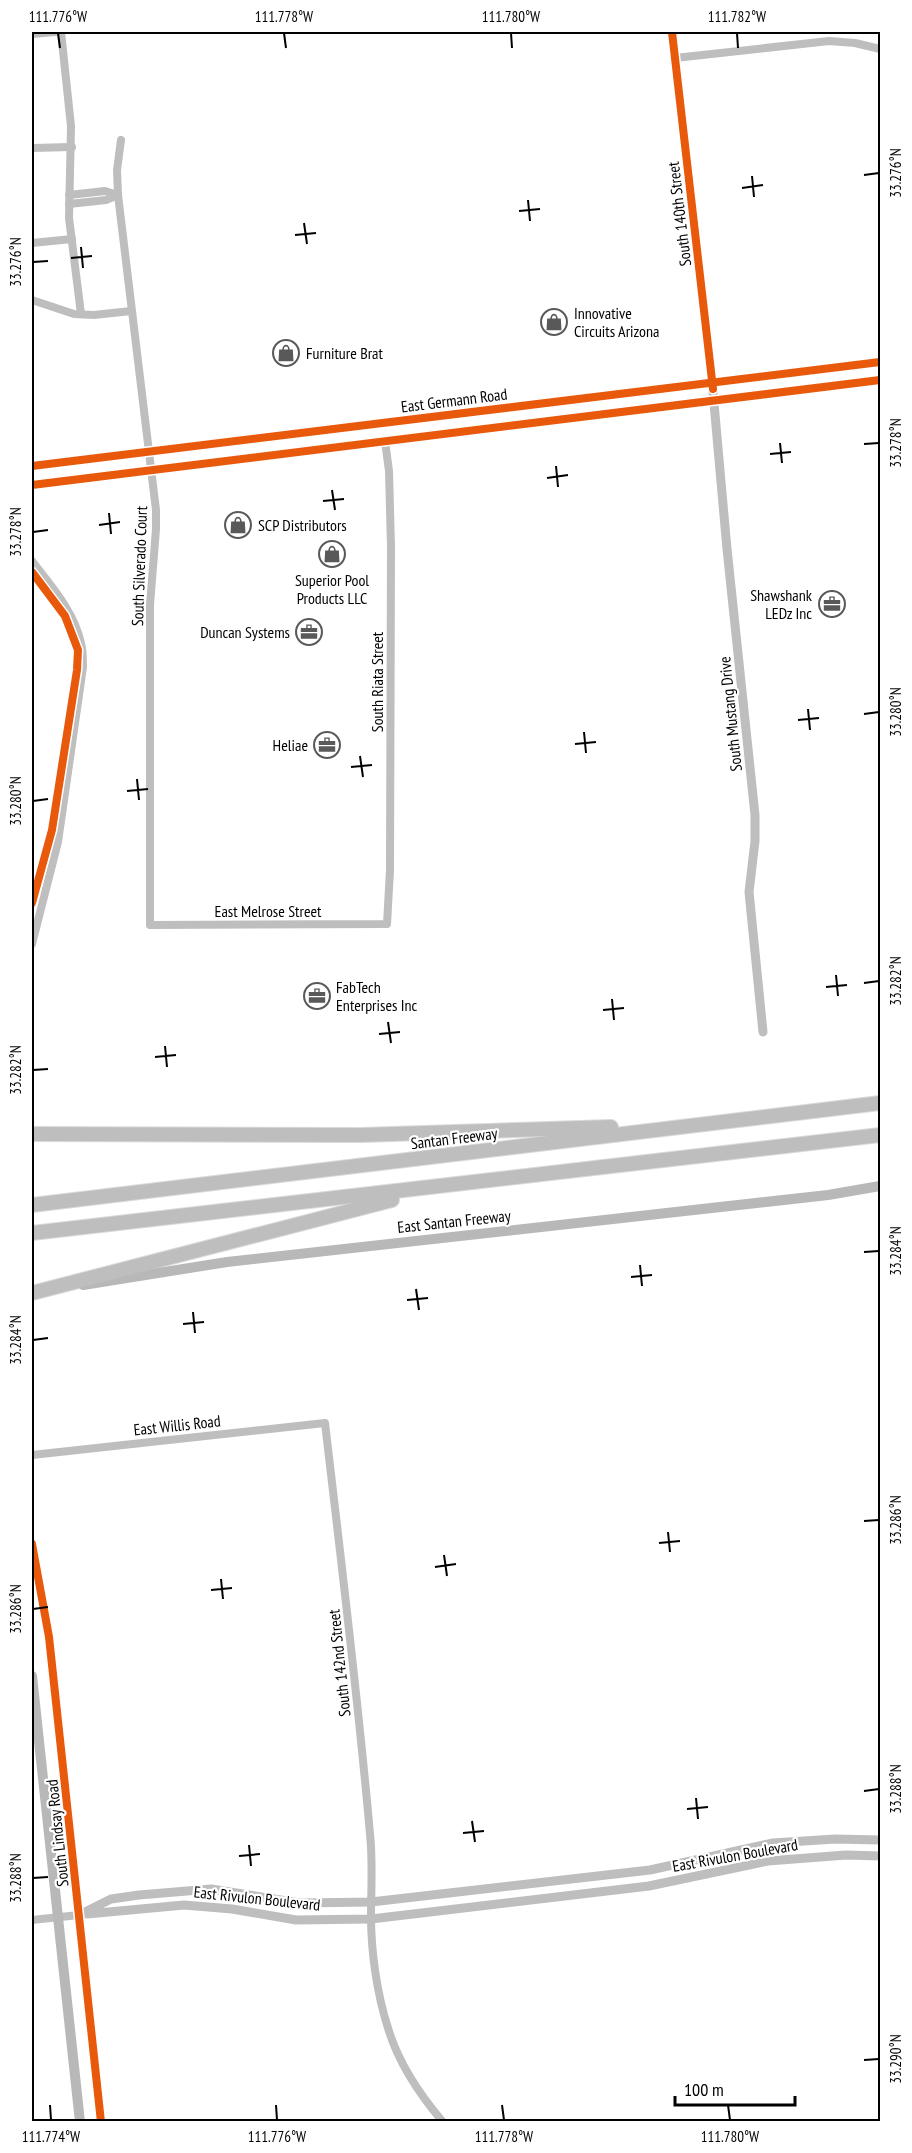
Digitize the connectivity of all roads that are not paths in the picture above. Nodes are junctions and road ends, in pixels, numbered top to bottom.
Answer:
1 (55, 32) edge
2 (61, 32) edge
3 (672, 32) edge
4 (32, 34) edge
5 (880, 49) edge
6 (675, 58) junction
7 (121, 140) dead end
8 (72, 147) junction
9 (32, 148) edge
10 (69, 195) junction
11 (118, 195) junction
12 (69, 204) junction
13 (72, 238) junction
14 (32, 243) edge
15 (32, 300) edge
16 (131, 311) junction
17 (81, 314) junction
18 (880, 362) edge
19 (880, 380) edge
20 (713, 392) junction
21 (385, 441) junction
22 (149, 452) junction
23 (32, 466) edge
24 (152, 470) junction
25 (32, 485) edge
26 (387, 924) joint
27 (150, 925) joint
28 (763, 1032) dead end
29 (880, 1103) edge
30 (772, 1116) junction
31 (32, 1134) edge
32 (880, 1135) edge
33 (880, 1186) edge
34 (441, 1187) junction
35 (32, 1206) edge
36 (32, 1233) edge
37 (32, 1293) edge
38 (326, 1423) joint
39 (32, 1455) edge
40 (32, 1544) edge
41 (32, 1676) edge
42 (880, 1840) edge
43 (880, 1856) edge
44 (371, 1902) junction
45 (79, 1915) junction
46 (59, 1917) junction
47 (371, 1919) junction
48 (32, 1920) edge
49 (80, 2121) edge
50 (101, 2121) edge
51 (443, 2121) edge

1 - 4 street
2 - 8 street
3 - 6 street, South 140th Street
5 - 6 street
6 - 20 street, South 140th Street
7 - 11 street, South Silverado Court
8 - 9 street
8 - 10 street
10 - 11 street
10 - 12 street
11 - 12 street
11 - 16 street, South Silverado Court
12 - 13 street
13 - 14 street
13 - 17 street
15 - 17 street
16 - 17 street
16 - 22 street, South Silverado Court
18 - 20 main road, East Germann Road
19 - 20 main road, East Germann Road
20 - 21 main road, East Germann Road
20 - 22 main road, East Germann Road
20 - 28 street, South Mustang Drive
21 - 24 main road, East Germann Road
21 - 26 street, South Riata Street
22 - 23 main road, East Germann Road
22 - 24 street, South Silverado Court
24 - 25 main road, East Germann Road
24 - 27 street, South Silverado Court
26 - 27 street, East Melrose Street
29 - 30 highway, Santan Freeway
30 - 31 highway
30 - 35 highway, Santan Freeway
32 - 34 highway
33 - 37 main road, East Santan Freeway
34 - 36 highway
34 - 37 highway
38 - 39 street, East Willis Road
38 - 44 street, South 142nd Street
40 - 45 main road, South Lindsay Road
41 - 46 main road, South Lindsay Road
42 - 44 street, East Rivulon Boulevard
43 - 47 street, East Rivulon Boulevard
44 - 45 street, East Rivulon Boulevard
44 - 47 street, South 142nd Street
45 - 46 street
45 - 47 street, East Rivulon Boulevard
45 - 50 main road, South Lindsay Road
46 - 48 street
46 - 49 main road, South Lindsay Road
47 - 51 street, South 142nd Street

